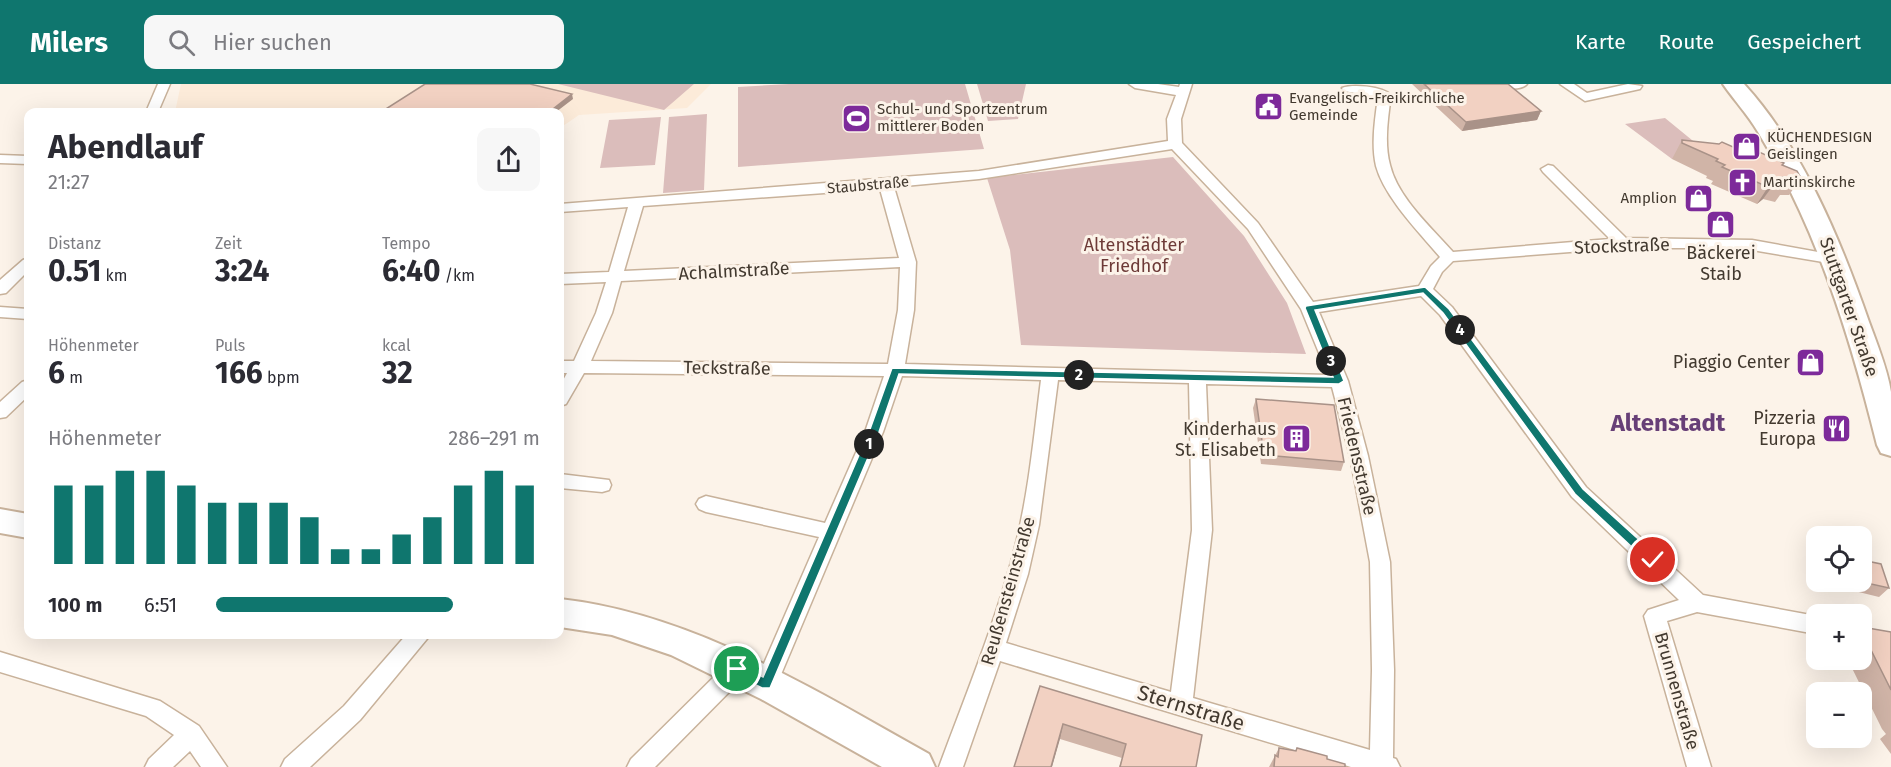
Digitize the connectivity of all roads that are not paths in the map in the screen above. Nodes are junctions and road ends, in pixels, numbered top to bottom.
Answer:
1 (164, 84) edge
2 (1134, 84) edge
3 (1508, 84) edge
4 (1521, 84) edge
5 (1566, 84) edge
6 (1733, 84) edge
7 (1636, 86) dead end
8 (1184, 88) edge
9 (1348, 88) dead end
10 (154, 108) edge
11 (1175, 144) junction
12 (0, 159) edge
13 (22, 160) edge
14 (1548, 169) dead end
15 (0, 173) edge
16 (886, 184) junction
17 (637, 203) junction
18 (564, 208) edge
19 (1622, 243) junction
20 (1449, 257) junction
21 (1835, 260) junction
22 (908, 261) junction
23 (24, 267) edge
24 (616, 277) junction
25 (564, 279) edge
26 (0, 289) edge
27 (1425, 290) junction
28 (1310, 308) junction
29 (0, 312) edge
30 (24, 314) edge
31 (580, 366) junction
32 (564, 367) edge
33 (895, 370) junction
34 (1050, 374) junction
35 (1197, 377) junction
36 (1339, 381) junction
37 (24, 390) edge
38 (564, 393) edge
39 (0, 412) edge
40 (1891, 445) edge
41 (564, 481) edge
42 (602, 485) dead end
43 (706, 504) dead end
44 (831, 532) junction
45 (1697, 603) junction
46 (564, 614) edge
47 (1806, 623) edge
48 (417, 639) edge
49 (993, 649) junction
50 (0, 662) edge
51 (751, 677) junction
52 (1181, 705) junction
53 (191, 734) junction
54 (1383, 766) edge
55 (157, 767) edge
56 (215, 767) edge
57 (293, 767) edge
58 (639, 767) edge
59 (916, 767) edge
60 (951, 767) edge
61 (1699, 767) edge

1 - 10 street
2 - 8 street
3 - 4 street
5 - 7 street
6 - 21 main road, Stuttgarter Straße
8 - 11 street
9 - 20 street
11 - 16 street, Staubstraße
11 - 28 street, Friedensstraße
12 - 13 street
13 - 15 street
14 - 19 street
16 - 17 street, Staubstraße
16 - 22 street
17 - 18 street, Staubstraße
17 - 24 street
19 - 20 street, Stockstraße
19 - 21 street, Stockstraße
20 - 27 street
21 - 40 main road, Stuttgarter Straße
22 - 24 street, Achalmstraße
22 - 33 street
23 - 26 street
24 - 25 street, Achalmstraße
24 - 31 street
27 - 28 street
27 - 45 street
28 - 36 street, Friedensstraße
29 - 30 street
31 - 32 street, Teckstraße
31 - 33 street, Teckstraße
31 - 38 street
33 - 34 street, Teckstraße
33 - 44 street
34 - 35 street, Teckstraße
34 - 49 street, Reußensteinstraße
35 - 36 street, Teckstraße
35 - 52 street
36 - 54 street, Friedensstraße
37 - 39 street
41 - 42 street
43 - 44 street
44 - 51 street
45 - 47 street
45 - 61 street, Brunnenstraße
46 - 51 main road
48 - 57 street
49 - 52 street, Sternstraße
49 - 60 street, Reußensteinstraße
50 - 53 street
51 - 58 street
51 - 59 main road
52 - 54 street, Sternstraße
53 - 55 street
53 - 56 street

